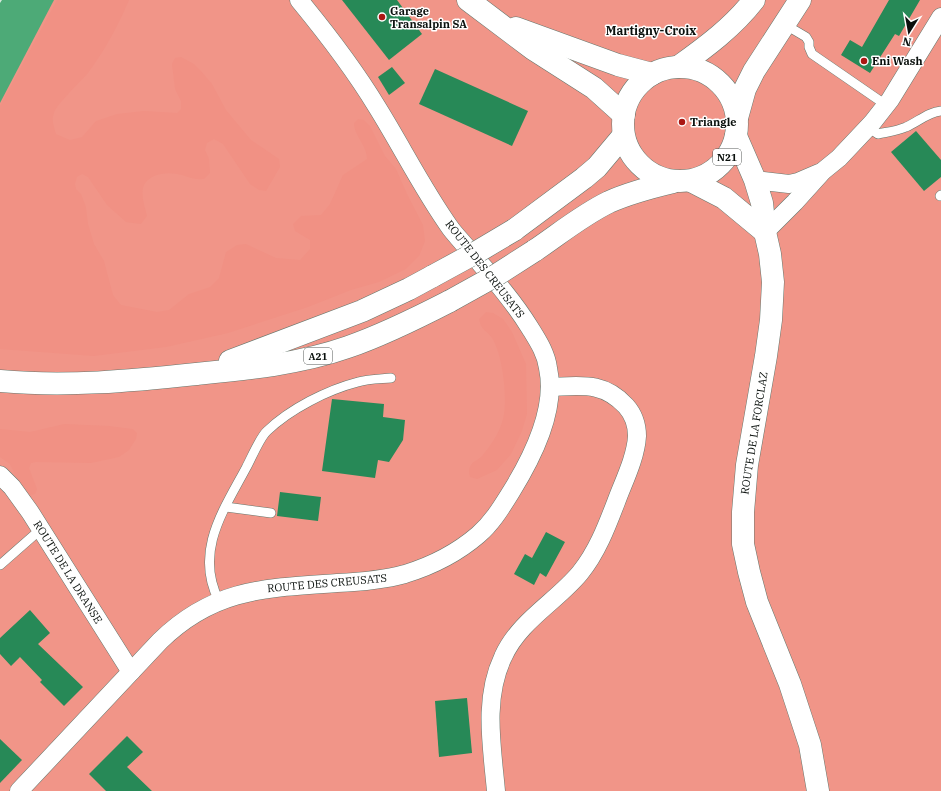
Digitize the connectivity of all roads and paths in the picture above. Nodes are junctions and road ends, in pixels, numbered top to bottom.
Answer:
1 (299, 0) edge
2 (468, 0) edge
3 (754, 0) edge
4 (800, 0) edge
5 (941, 17) edge
6 (496, 21) junction
7 (784, 24) junction
8 (678, 67) junction
9 (652, 74) junction
10 (886, 105) junction
11 (941, 111) edge
12 (623, 126) junction
13 (737, 127) junction
14 (869, 128) junction
15 (823, 172) junction
16 (755, 180) junction
17 (682, 181) junction
18 (765, 232) junction
19 (177, 376) junction
20 (391, 378) dead end
21 (0, 381) edge
22 (550, 387) junction
23 (0, 475) edge
24 (226, 508) junction
25 (271, 513) dead end
26 (41, 530) junction
27 (0, 564) edge
28 (219, 601) junction
29 (131, 672) junction
30 (26, 789) edge
31 (496, 791) edge
32 (818, 791) edge

1 - 22 street, ROUTE DES CREUSATS
2 - 6 main road
3 - 8 main road
4 - 7 main road, N21
5 - 10 street
6 - 9 main road
6 - 12 main road
7 - 10 lane
7 - 13 main road, N21
8 - 9 main road
8 - 13 main road
9 - 12 main road
10 - 14 street
11 - 14 lane
12 - 17 main road
12 - 19 main road, A21, bridge
13 - 16 main road, ROUTE DE LA FORCLAZ
13 - 17 main road, N21
14 - 15 street
15 - 16 street
15 - 18 street
16 - 18 main road, ROUTE DE LA FORCLAZ
17 - 18 main road
17 - 19 main road, A21, bridge
18 - 32 main road, ROUTE DE LA FORCLAZ
19 - 21 main road, A21
20 - 24 lane
22 - 28 street, ROUTE DES CREUSATS
22 - 31 street
23 - 26 street, ROUTE DE LA DRANSE
24 - 25 lane
24 - 28 lane
26 - 27 lane
26 - 29 street, ROUTE DE LA DRANSE
28 - 29 street, ROUTE DES CREUSATS
29 - 30 street, ROUTE DES CREUSATS

